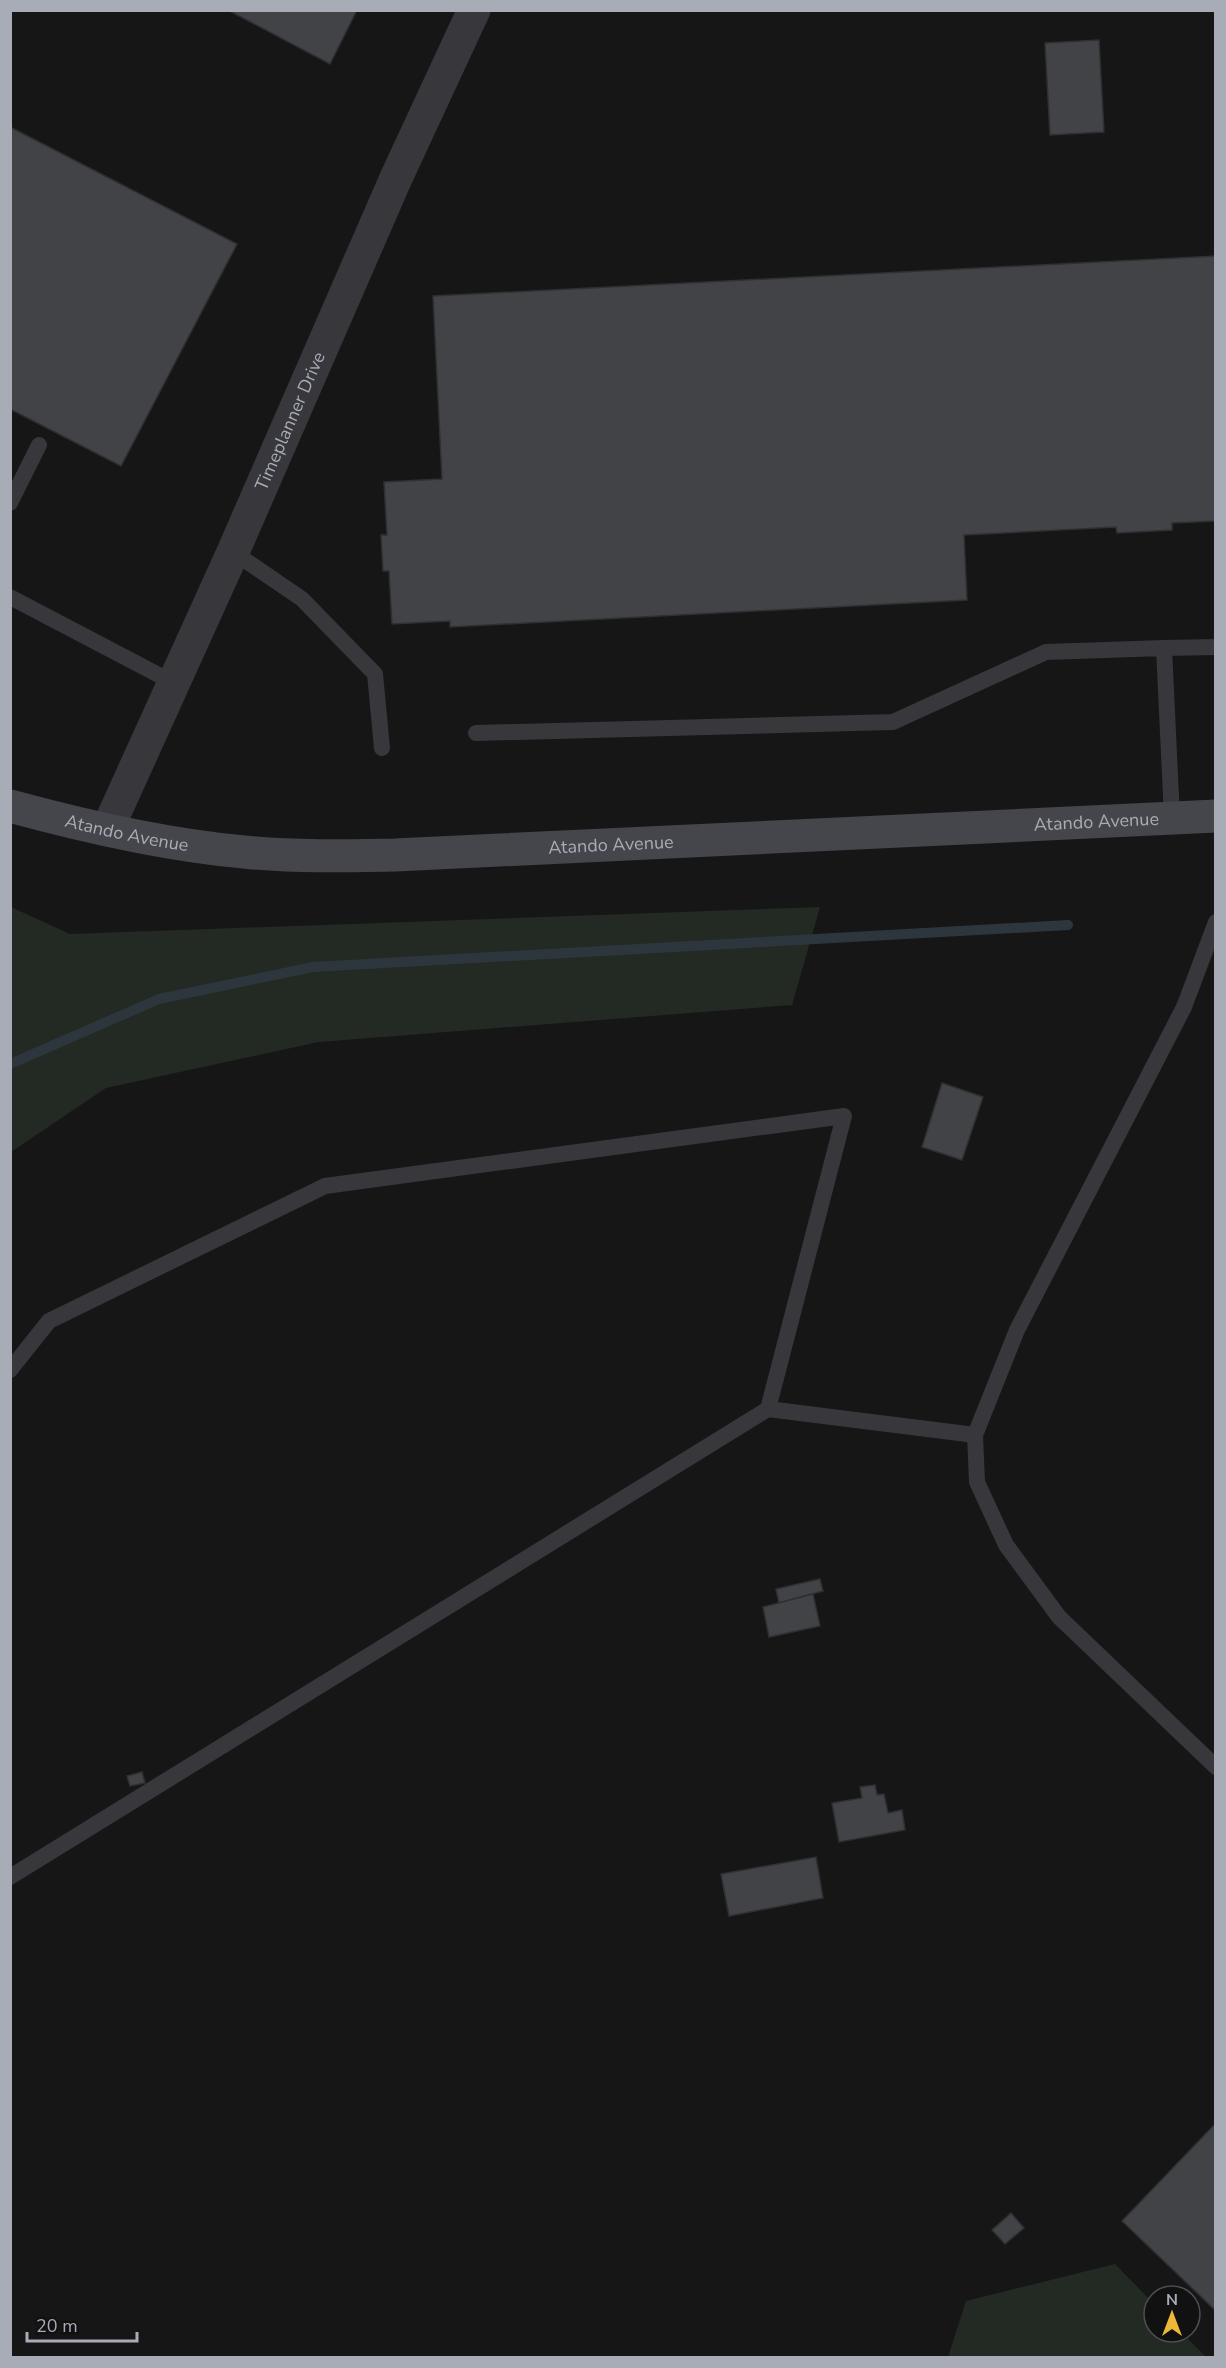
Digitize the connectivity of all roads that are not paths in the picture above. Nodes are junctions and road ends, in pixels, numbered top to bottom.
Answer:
1 (474, 10) edge
2 (39, 445) dead end
3 (10, 503) edge
4 (233, 552) junction
5 (10, 597) edge
6 (1215, 646) edge
7 (1164, 648) junction
8 (174, 682) junction
9 (476, 733) dead end
10 (382, 748) dead end
11 (10, 806) edge
12 (1215, 816) edge
13 (1172, 818) junction
14 (107, 830) junction
15 (1215, 922) edge
16 (10, 1370) edge
17 (768, 1409) junction
18 (975, 1435) junction
19 (1215, 1767) edge
20 (10, 1876) edge

1 - 4 street, Timeplanner Drive
2 - 3 lane
4 - 8 street, Timeplanner Drive
4 - 10 lane
5 - 8 lane
6 - 7 lane
7 - 9 lane
7 - 13 lane
8 - 14 street, Timeplanner Drive
11 - 14 main road, Atando Avenue
12 - 13 main road, Atando Avenue
13 - 14 main road, Atando Avenue
15 - 18 lane
16 - 17 lane
17 - 18 lane
17 - 20 lane
18 - 19 lane

